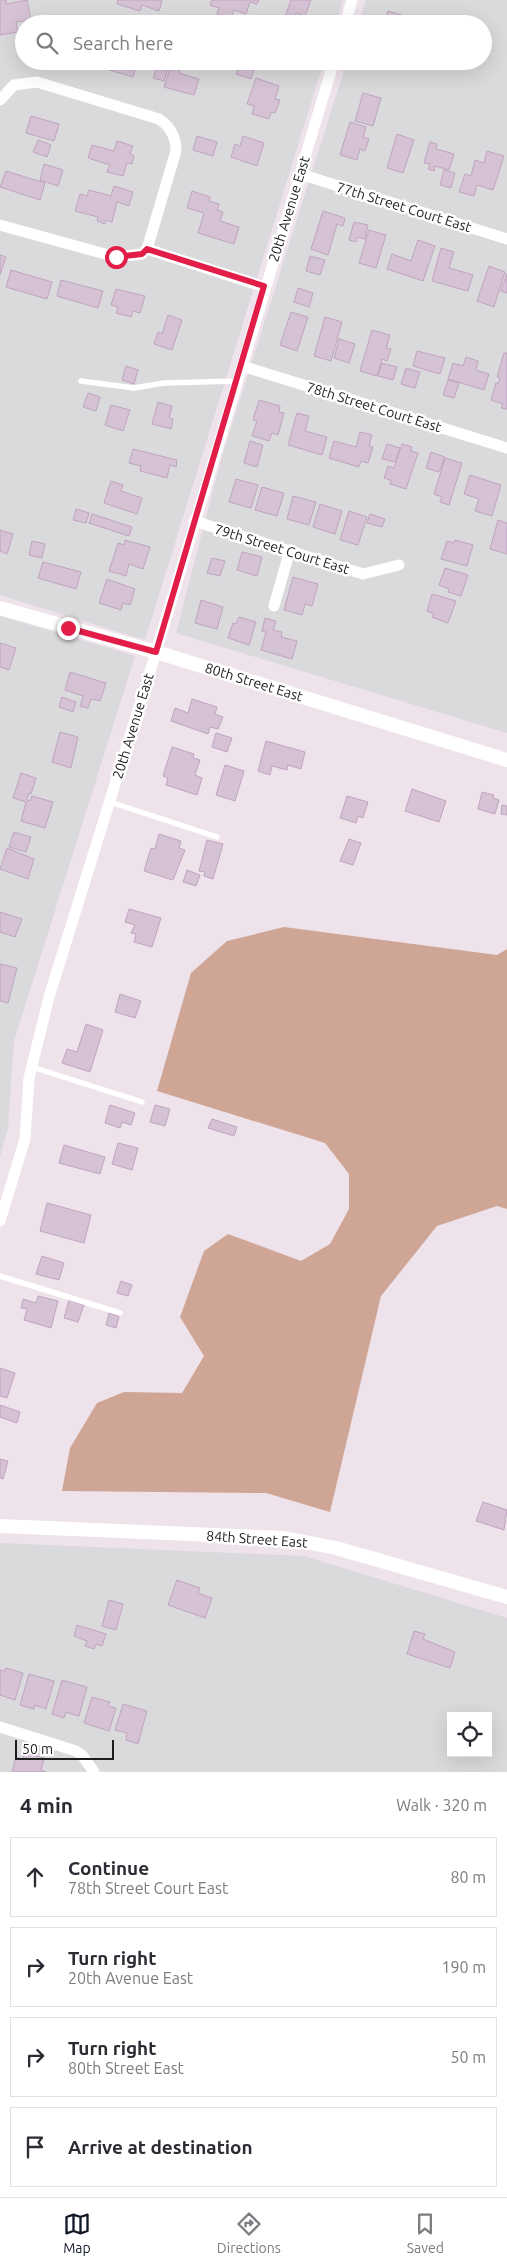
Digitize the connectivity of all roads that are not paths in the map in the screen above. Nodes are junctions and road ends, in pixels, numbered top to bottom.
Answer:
1 (352, 0) edge
2 (348, 15) edge
3 (331, 70) edge
4 (0, 100) edge
5 (300, 174) junction
6 (0, 225) edge
7 (507, 239) edge
8 (147, 249) junction
9 (264, 286) junction
10 (242, 366) junction
11 (80, 381) dead end
12 (237, 381) junction
13 (507, 448) edge
14 (194, 522) junction
15 (290, 550) junction
16 (399, 565) dead end
17 (274, 606) dead end
18 (0, 608) edge
19 (156, 652) junction
20 (507, 760) edge
21 (110, 802) junction
22 (217, 837) dead end
23 (32, 1067) junction
24 (142, 1102) dead end
25 (0, 1221) edge
26 (0, 1276) edge
27 (120, 1313) dead end
28 (0, 1526) edge
29 (507, 1597) edge
30 (0, 1727) edge
31 (94, 1772) edge

1 - 2 street
3 - 5 street, 20th Avenue East
4 - 8 street
5 - 7 street, 77th Street Court East
5 - 9 street, 20th Avenue East
6 - 8 street
8 - 9 street
9 - 10 street, 20th Avenue East
10 - 12 street, 20th Avenue East
10 - 13 street, 78th Street Court East
11 - 12 lane
12 - 14 street, 20th Avenue East
14 - 15 street, 79th Street Court East
14 - 19 street, 20th Avenue East
15 - 16 street, 79th Street Court East
15 - 17 street
18 - 19 street, 80th Street East
19 - 20 street, 80th Street East
19 - 21 street, 20th Avenue East
21 - 22 lane
21 - 23 street, 20th Avenue East
23 - 24 lane
23 - 25 street, 20th Avenue East
26 - 27 lane
28 - 29 street, 84th Street East
30 - 31 street

